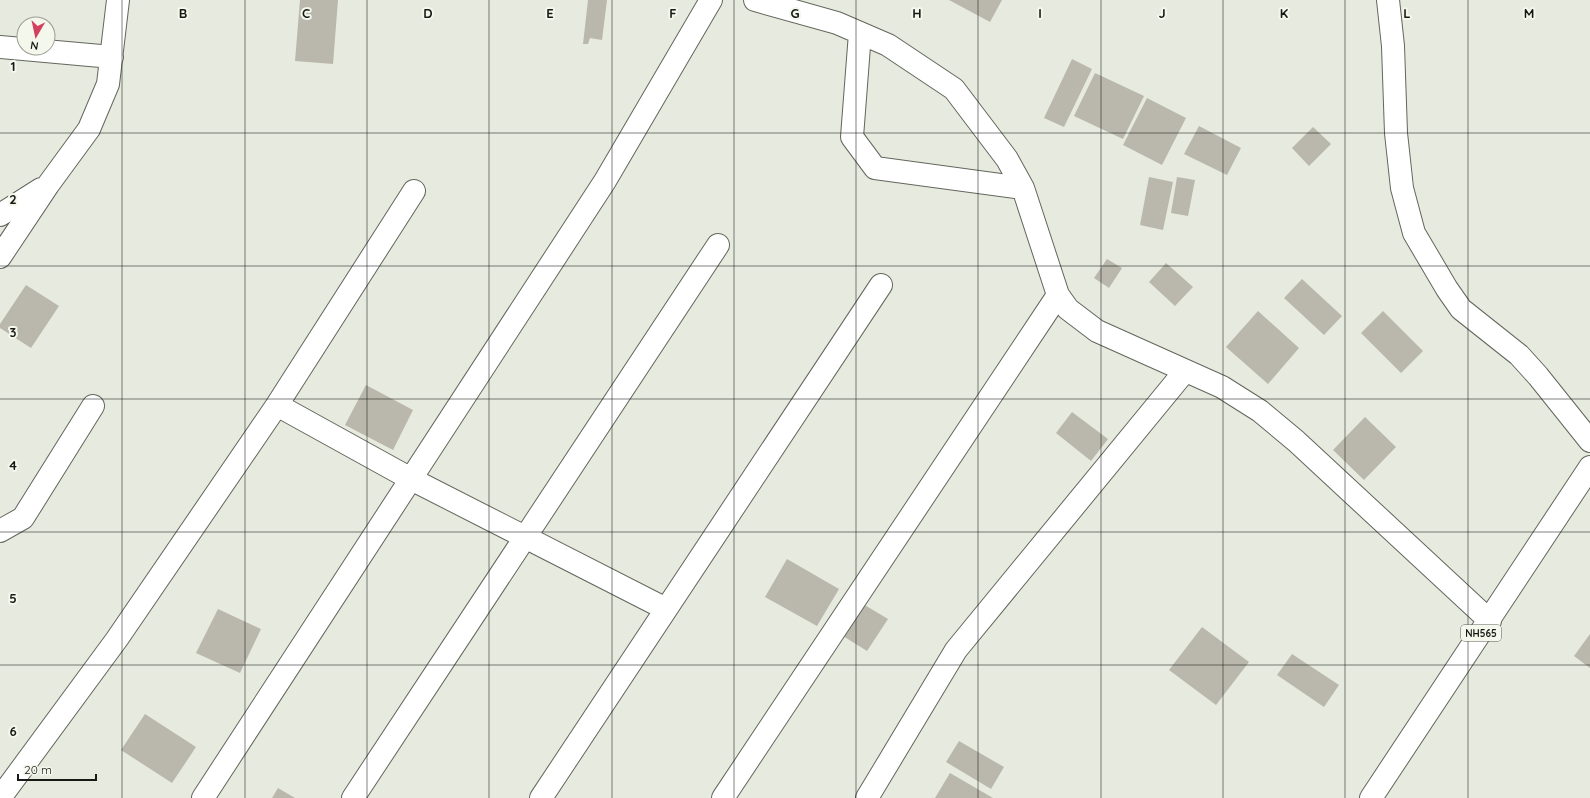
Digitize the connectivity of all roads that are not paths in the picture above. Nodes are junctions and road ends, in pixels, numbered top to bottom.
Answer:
1 (118, 0) edge
2 (711, 0) edge
3 (755, 0) edge
4 (1388, 0) edge
5 (860, 33) junction
6 (0, 47) edge
7 (112, 57) junction
8 (48, 185) junction
9 (1023, 188) junction
10 (414, 191) dead end
11 (0, 215) edge
12 (718, 245) dead end
13 (0, 256) edge
14 (881, 285) dead end
15 (1058, 295) junction
16 (1185, 371) junction
17 (277, 405) junction
18 (93, 406) dead end
19 (1590, 441) edge
20 (1590, 467) edge
21 (411, 479) junction
22 (0, 530) edge
23 (526, 537) junction
24 (666, 609) junction
25 (1490, 621) junction
26 (0, 798) edge
27 (203, 798) edge
28 (354, 798) edge
29 (541, 798) edge
30 (723, 798) edge
31 (867, 798) edge
32 (1371, 798) edge

1 - 7 main road
2 - 21 main road
3 - 5 main road
4 - 19 main road
5 - 9 main road
5 - 9 main road
6 - 7 main road
7 - 8 main road
8 - 11 main road
8 - 13 main road
9 - 15 main road
10 - 17 main road
12 - 23 main road
14 - 24 main road
15 - 16 main road
15 - 30 main road
16 - 25 main road
16 - 31 main road
17 - 21 main road
17 - 26 main road
18 - 22 main road
20 - 25 main road, NH565
21 - 23 main road
21 - 27 main road
23 - 24 main road
23 - 28 main road
24 - 29 main road
25 - 32 main road, NH565

